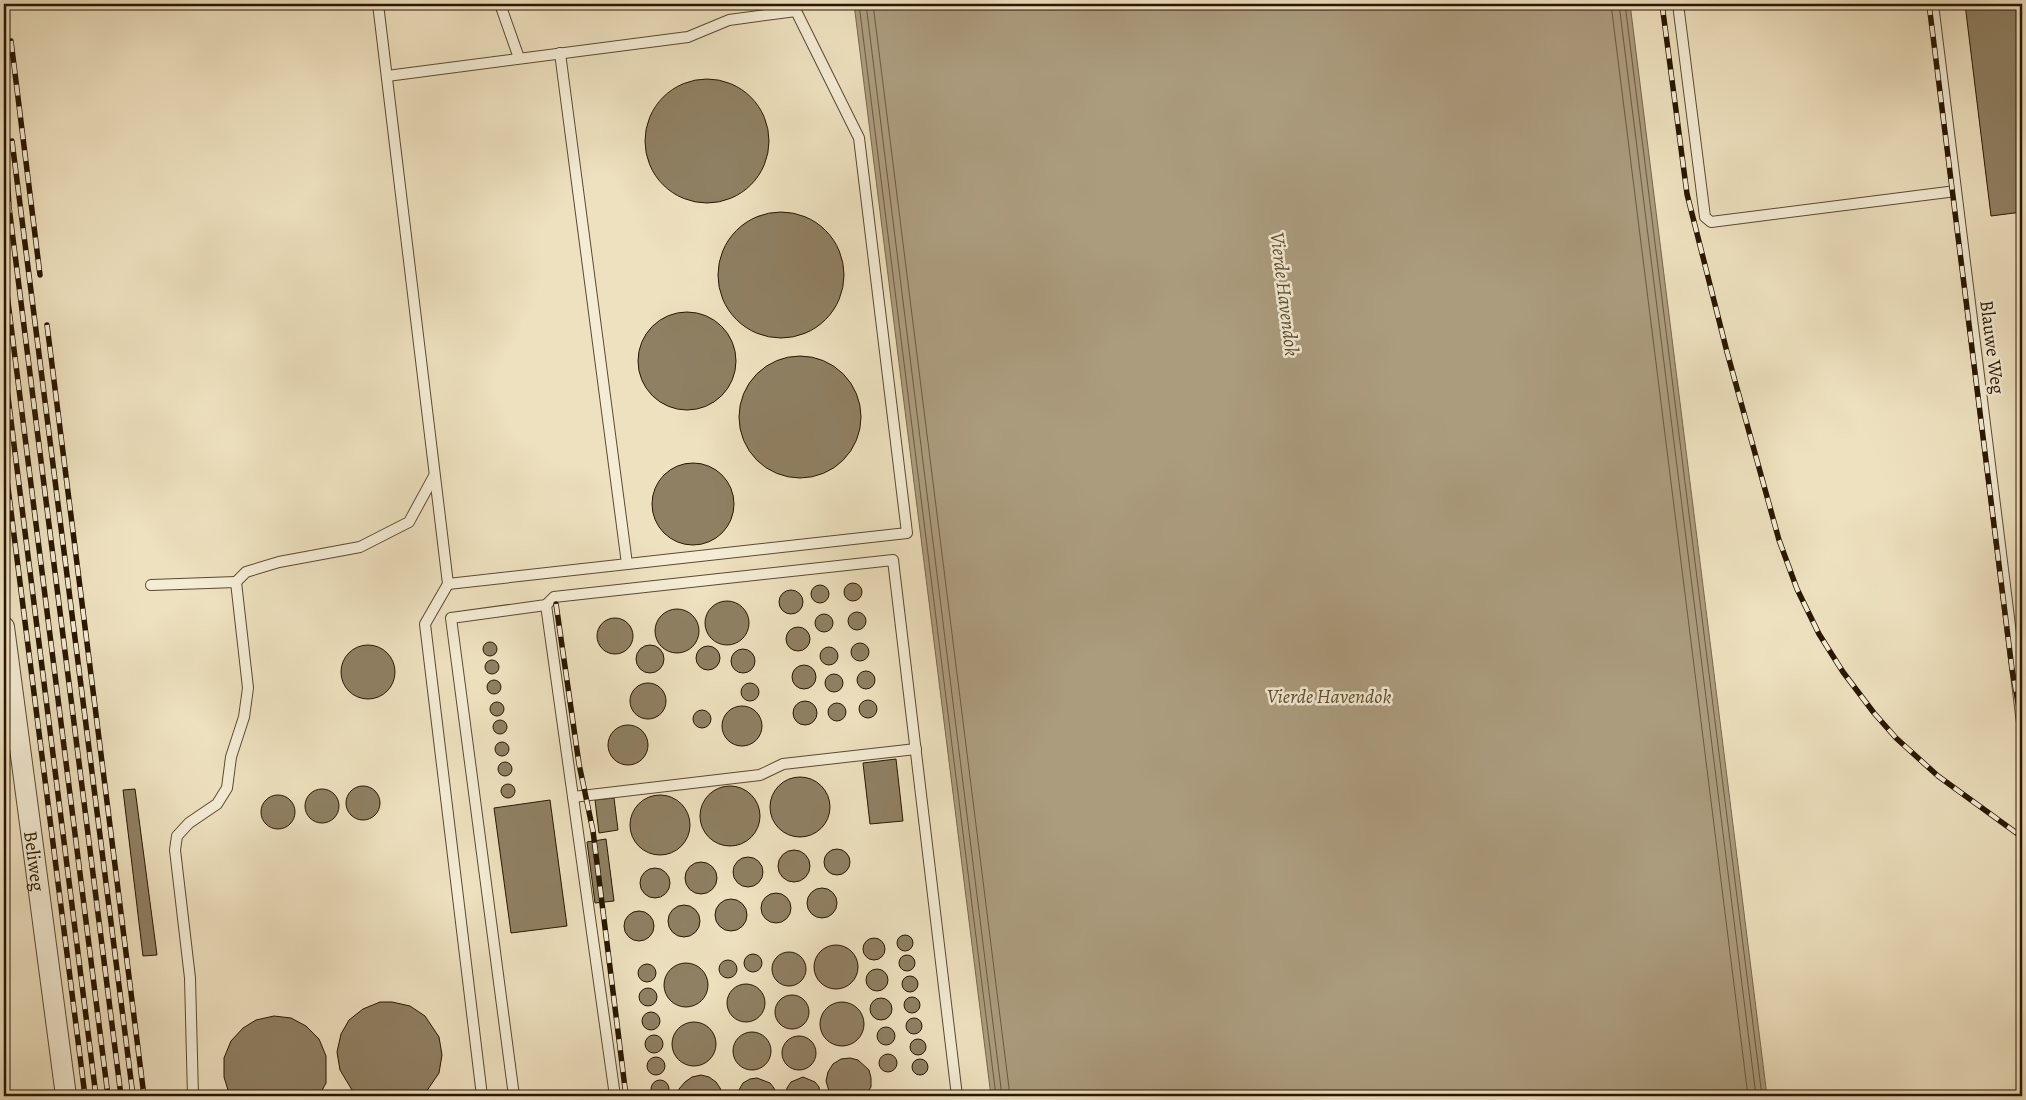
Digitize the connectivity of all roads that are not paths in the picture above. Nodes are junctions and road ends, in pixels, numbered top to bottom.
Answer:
1 (378, 4) edge
2 (500, 4) edge
3 (1678, 4) edge
4 (1933, 4) edge
5 (796, 7) edge
6 (560, 53) junction
7 (520, 58) junction
8 (388, 76) junction
9 (1956, 190) junction
10 (434, 476) junction
11 (627, 564) junction
12 (236, 582) junction
13 (448, 584) junction
14 (151, 585) dead end
15 (546, 605) junction
16 (4, 627) edge
17 (2022, 723) edge
18 (916, 748) junction
19 (573, 797) junction
20 (66, 1096) edge
21 (193, 1096) edge
22 (482, 1096) edge
23 (514, 1096) edge
24 (614, 1096) edge
25 (957, 1096) edge

1 - 8 lane
2 - 7 lane
3 - 9 lane
4 - 9 lane, Blauwe Weg
5 - 6 lane
5 - 11 lane
6 - 7 lane
6 - 11 lane
7 - 8 lane
8 - 10 lane
9 - 17 lane, Blauwe Weg
10 - 12 lane
10 - 13 lane
11 - 13 lane
12 - 14 lane
12 - 21 lane
13 - 22 lane
15 - 18 lane
15 - 19 lane
15 - 23 lane
16 - 20 street, Beliweg
18 - 19 lane
18 - 25 lane
19 - 24 lane

